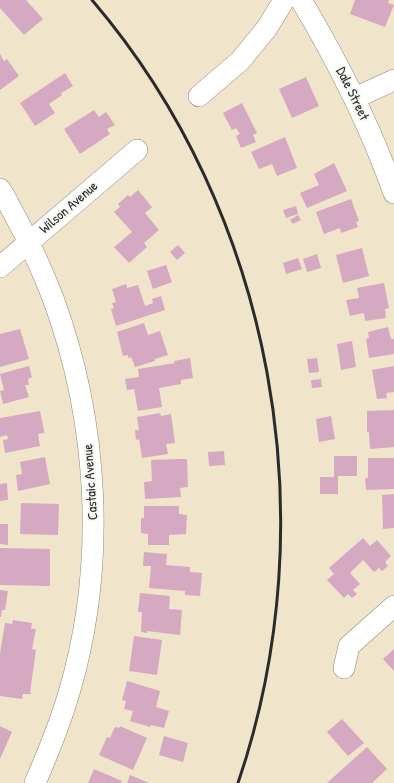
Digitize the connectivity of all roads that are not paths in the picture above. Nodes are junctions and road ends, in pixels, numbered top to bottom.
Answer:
1 (284, 0) edge
2 (301, 0) edge
3 (394, 80) edge
4 (199, 96) dead end
5 (355, 98) junction
6 (137, 150) dead end
7 (0, 189) edge
8 (394, 193) edge
9 (29, 242) junction
10 (0, 267) edge
11 (394, 606) edge
12 (344, 668) dead end
13 (35, 783) edge

1 - 4 street
2 - 5 street, Dale Street
3 - 5 street
5 - 8 street, Dale Street
6 - 9 street, Wilson Avenue
7 - 9 street, Castaic Avenue
9 - 10 street, Wilson Avenue
9 - 13 street, Castaic Avenue
11 - 12 street

